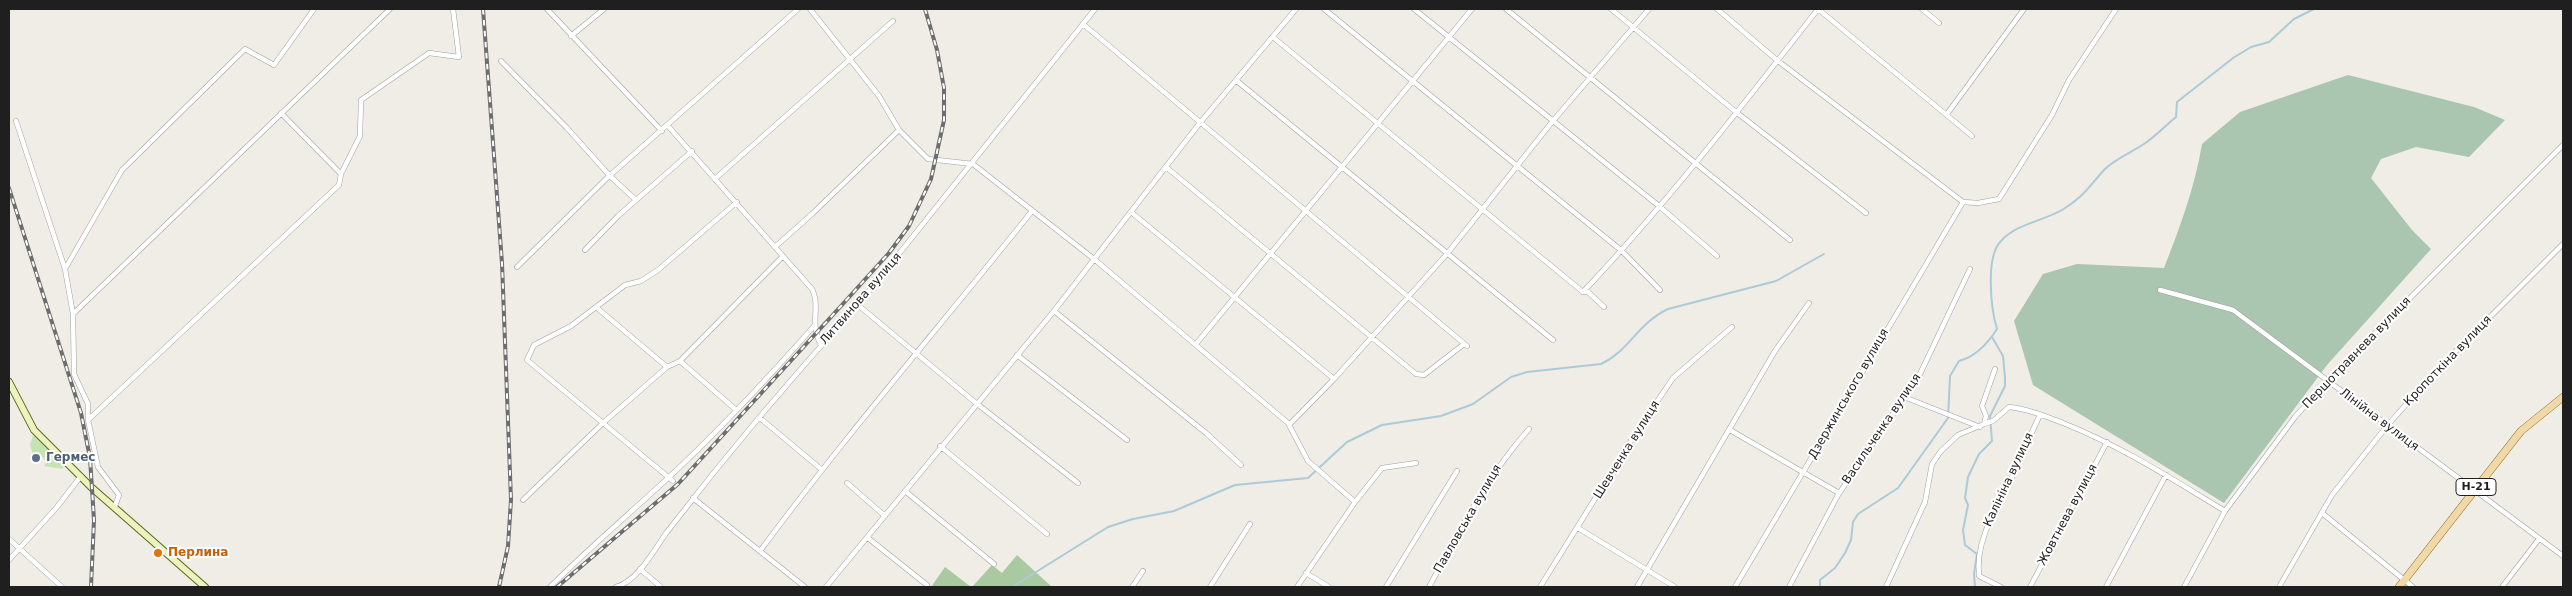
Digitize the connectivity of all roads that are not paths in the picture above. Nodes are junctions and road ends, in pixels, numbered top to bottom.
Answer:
1 (314, 9) edge
2 (390, 9) edge
3 (453, 9) edge
4 (547, 9) edge
5 (604, 9) edge
6 (798, 9) edge
7 (810, 9) edge
8 (1095, 9) edge
9 (1296, 9) edge
10 (1324, 9) edge
11 (1414, 9) edge
12 (1472, 9) edge
13 (1506, 9) edge
14 (1611, 9) edge
15 (1648, 9) edge
16 (1716, 9) edge
17 (1818, 9) edge
18 (1922, 9) edge
19 (2024, 9) edge
20 (2116, 9) edge
21 (893, 21) dead end
22 (1939, 23) dead end
23 (1083, 24) junction
24 (1633, 28) junction
25 (571, 36) junction
26 (1448, 37) junction
27 (1274, 38) junction
28 (850, 59) junction
29 (501, 61) dead end
30 (1778, 61) junction
31 (1591, 79) junction
32 (1237, 81) junction
33 (1413, 81) junction
34 (1736, 112) junction
35 (281, 113) junction
36 (1947, 114) junction
37 (16, 121) dead end
38 (1552, 122) junction
39 (1199, 124) junction
40 (1378, 124) junction
41 (668, 126) junction
42 (899, 130) junction
43 (662, 131) junction
44 (1972, 136) dead end
45 (2563, 145) edge
46 (692, 151) junction
47 (1695, 163) junction
48 (973, 164) junction
49 (1166, 166) junction
50 (1517, 166) junction
51 (1341, 167) junction
52 (341, 174) junction
53 (610, 176) junction
54 (716, 178) junction
55 (636, 200) junction
56 (737, 202) junction
57 (1963, 202) junction
58 (1659, 206) junction
59 (1482, 208) junction
60 (1032, 211) junction
61 (1305, 211) junction
62 (1131, 212) junction
63 (1866, 213) dead end
64 (1790, 240) dead end
65 (2563, 244) edge
66 (776, 246) junction
67 (585, 250) dead end
68 (1622, 251) junction
69 (1270, 255) junction
70 (1446, 255) junction
71 (783, 256) junction
72 (1717, 256) dead end
73 (1094, 260) junction
74 (517, 267) dead end
75 (65, 269) junction
76 (1970, 269) dead end
77 (1660, 290) dead end
78 (2160, 290) dead end
79 (1584, 292) junction
80 (1409, 297) junction
81 (1236, 298) junction
82 (1809, 303) dead end
83 (858, 304) junction
84 (1604, 306) dead end
85 (596, 307) junction
86 (1054, 311) junction
87 (73, 314) junction
88 (815, 325) junction
89 (1732, 328) dead end
90 (1371, 337) junction
91 (1553, 340) dead end
92 (1196, 344) junction
93 (821, 345) junction
94 (918, 354) junction
95 (1017, 355) junction
96 (680, 361) junction
97 (667, 367) junction
98 (1995, 369) dead end
99 (1334, 379) junction
100 (2327, 381) junction
101 (9, 382) edge
102 (1904, 397) junction
103 (2563, 398) edge
104 (976, 403) junction
105 (735, 409) junction
106 (2040, 415) junction
107 (760, 418) junction
108 (88, 420) junction
109 (604, 423) junction
110 (1987, 424) junction
111 (1289, 425) junction
112 (2387, 426) junction
113 (1529, 430) dead end
114 (1730, 430) junction
115 (1127, 440) dead end
116 (2107, 442) junction
117 (940, 446) junction
118 (1416, 463) dead end
119 (1241, 466) dead end
120 (821, 469) junction
121 (1457, 471) dead end
122 (1804, 473) junction
123 (2166, 475) junction
124 (80, 476) junction
125 (670, 479) junction
126 (847, 483) dead end
127 (1078, 483) dead end
128 (2474, 490) junction
129 (905, 491) junction
130 (1839, 493) junction
131 (693, 498) junction
132 (523, 500) dead end
133 (1354, 502) junction
134 (115, 506) junction
135 (2225, 511) junction
136 (2322, 513) junction
137 (886, 516) junction
138 (1250, 524) dead end
139 (1578, 528) junction
140 (1047, 534) dead end
141 (868, 538) junction
142 (9, 539) edge
143 (2539, 539) junction
144 (18, 548) junction
145 (760, 551) junction
146 (2563, 556) edge
147 (9, 560) edge
148 (994, 564) dead end
149 (640, 569) junction
150 (1143, 571) dead end
151 (1647, 571) junction
152 (1306, 573) junction
153 (2405, 580) junction
154 (927, 585) dead end
155 (623, 586) edge
156 (62, 587) edge
157 (205, 587) edge
158 (550, 587) edge
159 (616, 587) edge
160 (662, 587) edge
161 (805, 587) edge
162 (826, 587) edge
163 (1132, 587) edge
164 (1210, 587) edge
165 (1298, 587) edge
166 (1329, 587) edge
167 (1386, 587) edge
168 (1429, 587) edge
169 (1540, 587) edge
170 (1637, 587) edge
171 (1675, 587) edge
172 (1735, 587) edge
173 (1790, 587) edge
174 (1886, 587) edge
175 (2001, 587) edge
176 (2030, 587) edge
177 (2106, 587) edge
178 (2184, 587) edge
179 (2279, 587) edge
180 (2399, 587) edge
181 (2413, 587) edge
182 (2502, 587) edge

1 - 75 street
2 - 35 street
3 - 52 street
4 - 25 street
5 - 25 street
6 - 41 street
7 - 28 street
8 - 23 street, Литвинова вулиця
9 - 27 street
10 - 33 street
11 - 26 street
12 - 26 street
13 - 31 street
14 - 24 street
15 - 24 street
16 - 30 street
17 - 30 street
17 - 36 street
18 - 22 street
19 - 36 street
20 - 57 street
21 - 28 street
23 - 39 street
23 - 48 street, Литвинова вулиця
24 - 31 street
24 - 34 street
25 - 43 street
26 - 33 street
26 - 38 street
27 - 32 street
27 - 40 street
28 - 42 street
28 - 54 street
29 - 53 street
30 - 34 street
30 - 57 street
31 - 38 street
31 - 47 street
32 - 39 street
32 - 51 street
33 - 40 street
33 - 50 street
34 - 47 street
34 - 63 street
35 - 52 street
35 - 87 street
36 - 44 street
37 - 75 street
38 - 50 street
38 - 58 street
39 - 49 street
39 - 61 street
40 - 51 street
40 - 59 street
41 - 43 street
41 - 46 street
42 - 48 street
42 - 66 street
43 - 53 street
45 - 100 street, Першотравнева вулиця
46 - 54 street
46 - 55 street
47 - 58 street
47 - 64 street
48 - 60 street
48 - 83 street, Литвинова вулиця
49 - 62 street
49 - 69 street
50 - 59 street
50 - 68 street
51 - 61 street
51 - 70 street
52 - 108 street
53 - 55 street
53 - 74 street
54 - 56 street
55 - 67 street
56 - 66 street
56 - 85 street
57 - 122 street, Дзержинського вулиця
58 - 68 street
58 - 72 street
59 - 70 street
59 - 79 street
60 - 73 street
60 - 94 street
61 - 69 street
61 - 80 street
62 - 73 street
62 - 81 street
65 - 112 street, Кропоткіна вулиця
66 - 71 street
68 - 77 street
68 - 79 street
69 - 81 street
69 - 90 street
70 - 80 street
70 - 91 street
71 - 88 street
71 - 96 street
73 - 86 street
73 - 92 street
75 - 87 street
76 - 102 street, Васильченка вулиця
78 - 100 street, Лінійна вулиця
79 - 84 street
80 - 90 street
80 - 90 street
81 - 92 street
81 - 99 street
82 - 114 street
83 - 93 street, Литвинова вулиця
83 - 94 street
85 - 97 street
85 - 109 street
86 - 95 street
86 - 119 street
87 - 108 street
88 - 93 street
88 - 105 street
89 - 139 street, Шевченка вулиця
90 - 99 street
92 - 111 street
93 - 107 street, Литвинова вулиця
94 - 104 street
94 - 120 street
95 - 104 street
95 - 115 street
96 - 97 street
96 - 105 street
97 - 109 street
98 - 110 street
99 - 111 street
100 - 112 street, Лінійна вулиця
100 - 135 street, Першотравнева вулиця
101 - 124 main road
102 - 110 street
102 - 130 street, Васильченка вулиця
103 - 128 main road, Н-21
104 - 117 street
104 - 127 street
105 - 125 street
106 - 110 street
106 - 116 street
106 - 175 street, Калініна вулиця
107 - 120 street
107 - 131 street, Литвинова вулиця
108 - 134 street
109 - 125 street
109 - 132 street
110 - 174 street
111 - 133 street
112 - 128 street, Лінійна вулиця
112 - 136 street, Кропоткіна вулиця
113 - 168 street, Павловська вулиця
114 - 122 street
114 - 151 street
116 - 123 street
116 - 176 street, Жовтнева вулиця
117 - 129 street
117 - 140 street
118 - 133 street
120 - 145 street
121 - 167 street
122 - 130 street
122 - 172 street, Дзержинського вулиця
123 - 135 street
123 - 177 street
124 - 134 main road
124 - 144 street
125 - 158 street
126 - 137 street
128 - 143 street, Лінійна вулиця
128 - 153 main road, Н-21
129 - 137 street
129 - 148 street
130 - 173 street, Васильченка вулиця
131 - 145 street
131 - 149 street, Литвинова вулиця
133 - 152 street
134 - 157 main road
135 - 178 street, Першотравнева вулиця
136 - 153 street
136 - 179 street, Кропоткіна вулиця
137 - 141 street
138 - 164 street
139 - 151 street
139 - 169 street, Шевченка вулиця
141 - 154 street
141 - 162 street
142 - 144 street
143 - 146 street, Лінійна вулиця
143 - 182 street
144 - 147 street
144 - 156 street
145 - 161 street
149 - 155 street, Литвинова вулиця
149 - 160 street
150 - 163 street
151 - 170 street
151 - 171 street
152 - 165 street
152 - 166 street
153 - 180 main road, Н-21
153 - 181 street
155 - 159 street

